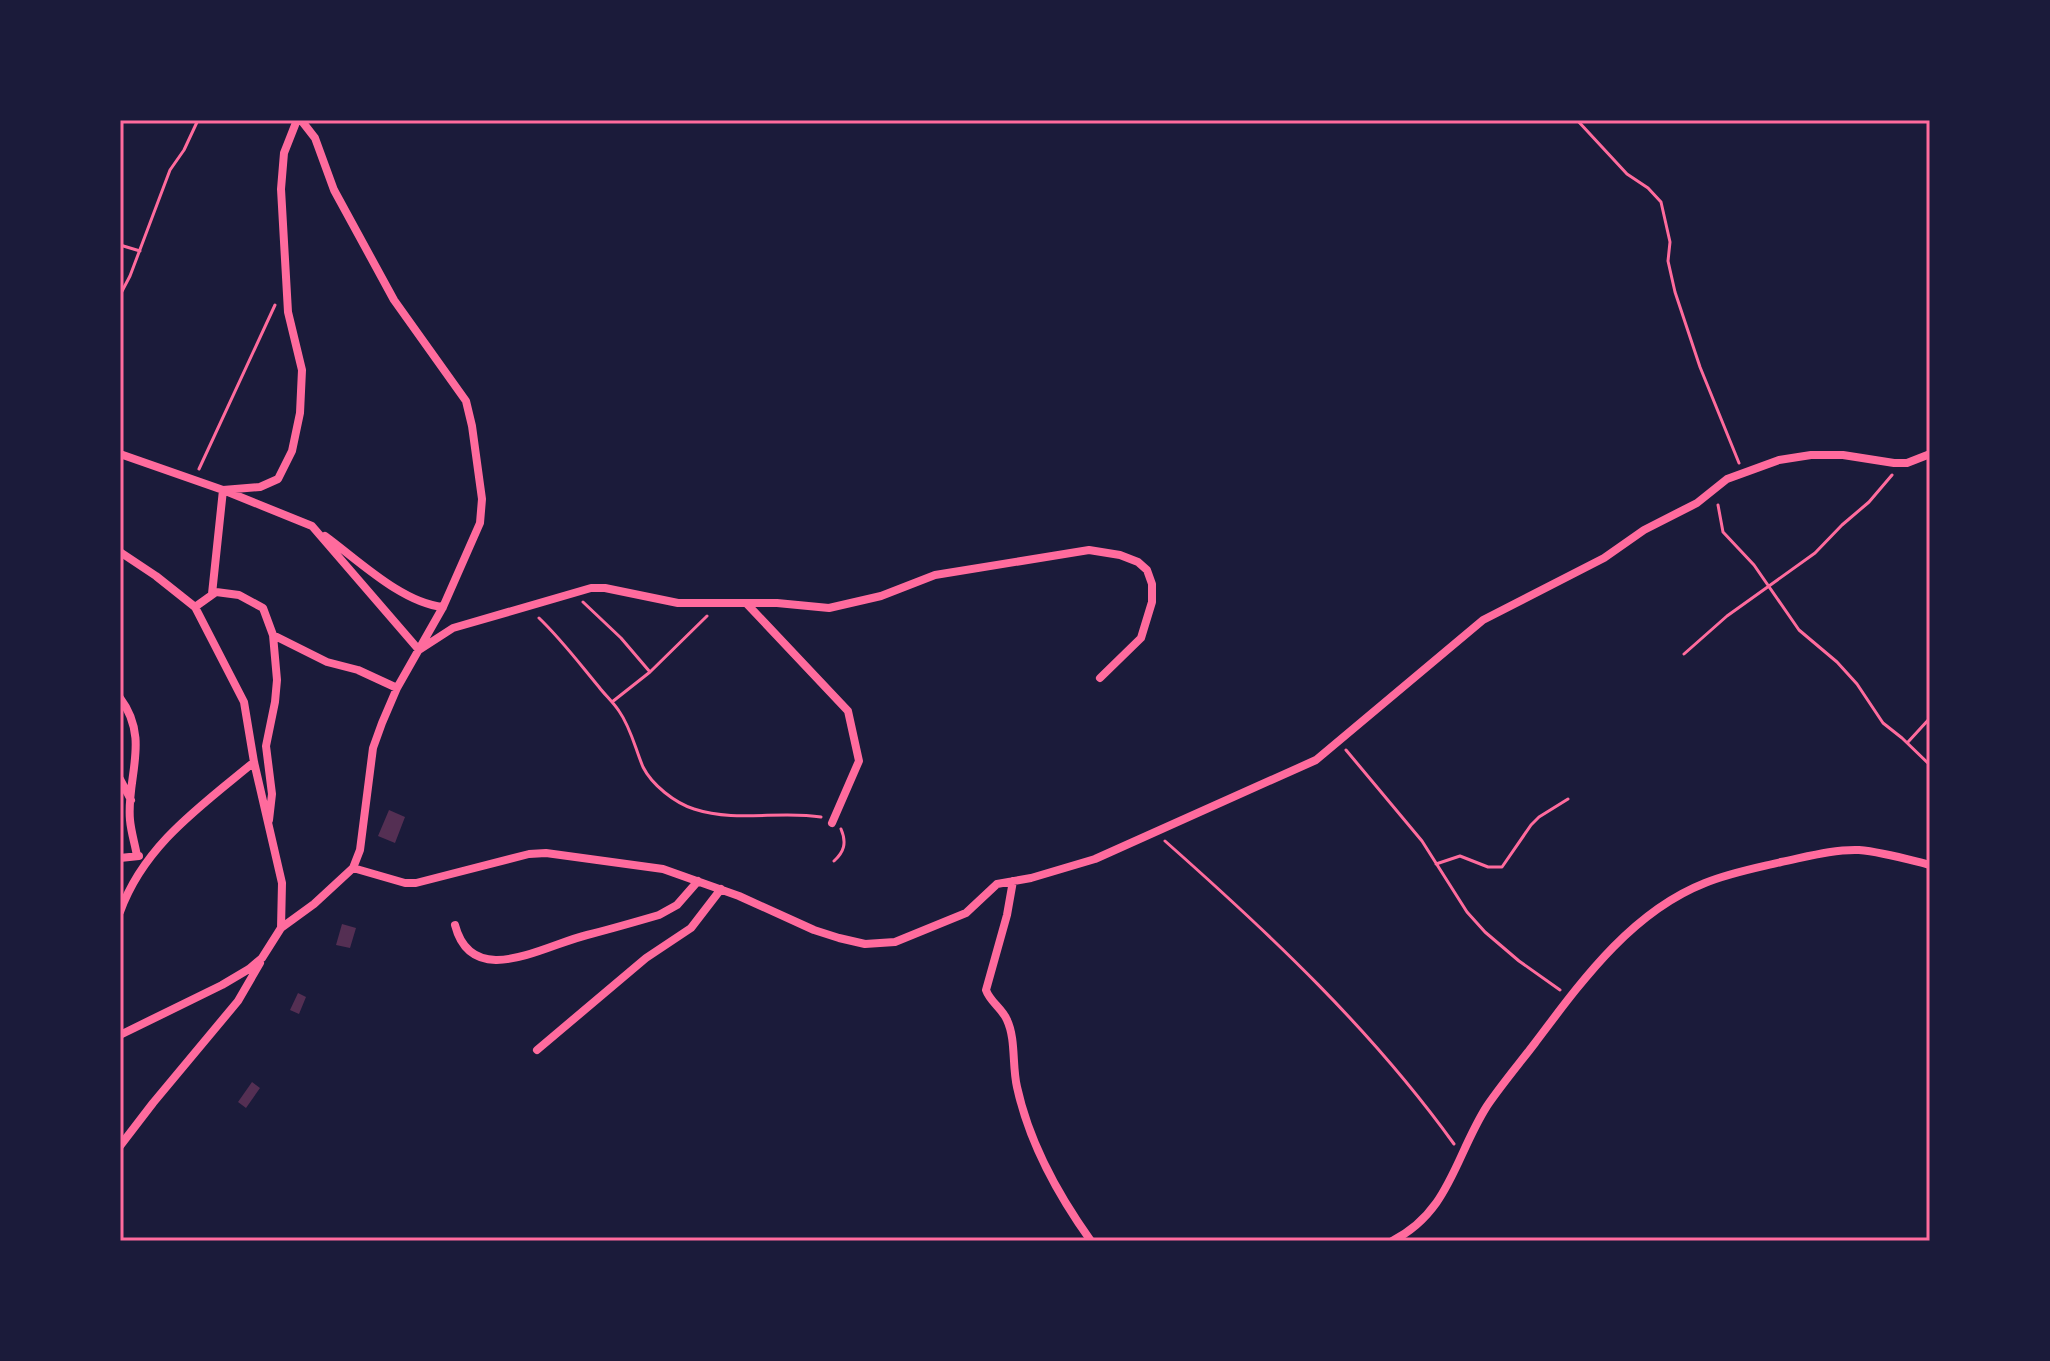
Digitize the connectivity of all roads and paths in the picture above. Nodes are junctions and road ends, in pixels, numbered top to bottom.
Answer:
1 (198, 120) edge
2 (299, 120) edge
3 (1577, 120) edge
4 (120, 245) edge
5 (140, 251) junction
6 (286, 281) junction
7 (120, 295) edge
8 (120, 454) edge
9 (1930, 454) edge
10 (1907, 463) junction
11 (1742, 472) junction
12 (195, 480) junction
13 (1718, 485) junction
14 (223, 490) junction
15 (312, 526) junction
16 (120, 552) edge
17 (1769, 587) junction
18 (574, 593) junction
19 (212, 594) junction
20 (720, 603) junction
21 (747, 604) junction
22 (195, 607) junction
23 (443, 607) junction
24 (528, 608) junction
25 (273, 635) junction
26 (419, 650) junction
27 (1684, 654) dead end
28 (650, 672) junction
29 (1100, 678) dead end
30 (397, 688) junction
31 (120, 698) edge
32 (612, 702) junction
33 (1930, 718) edge
34 (1338, 741) junction
35 (1907, 743) junction
36 (254, 762) junction
37 (1930, 765) edge
38 (120, 779) edge
39 (1568, 799) dead end
40 (132, 801) junction
41 (268, 821) junction
42 (832, 823) junction
43 (1154, 832) junction
44 (137, 856) junction
45 (150, 856) junction
46 (120, 858) edge
47 (834, 861) dead end
48 (1436, 864) junction
49 (1930, 865) edge
50 (353, 868) junction
51 (698, 881) junction
52 (1013, 881) junction
53 (721, 889) junction
54 (120, 912) edge
55 (455, 925) dead end
56 (281, 928) junction
57 (262, 958) junction
58 (1570, 997) junction
59 (120, 1035) edge
60 (537, 1050) dead end
61 (120, 1146) edge
62 (1461, 1154) junction
63 (1091, 1241) edge
64 (1392, 1241) edge

1 - 5 path
2 - 6 street
2 - 23 street
3 - 11 path
4 - 5 path
5 - 7 path
6 - 12 path
6 - 14 street
8 - 12 street
9 - 10 street
10 - 11 street
10 - 17 path
11 - 13 street
12 - 14 street
13 - 17 path
13 - 34 street
14 - 15 street
14 - 19 street
15 - 23 street
15 - 26 street
16 - 22 street
17 - 27 path
17 - 35 path
18 - 20 street
18 - 24 street
18 - 28 path
19 - 22 street
19 - 25 street
20 - 21 street
20 - 28 path
21 - 29 street
21 - 42 street
22 - 36 street
23 - 26 street
24 - 26 street
24 - 32 path
25 - 30 street
25 - 41 street
26 - 30 street
28 - 32 path
30 - 50 street
31 - 40 street
32 - 42 path
33 - 35 path
34 - 43 street
34 - 48 path
35 - 37 path
36 - 41 street
36 - 45 street
38 - 40 street
39 - 48 path
40 - 44 street
41 - 56 street
42 - 47 path
43 - 52 street
43 - 62 path
44 - 45 street
44 - 46 street
45 - 54 street
48 - 58 path
49 - 58 street
50 - 51 street
50 - 56 street
51 - 53 street
51 - 55 street
52 - 53 street
52 - 63 street
53 - 60 street
56 - 57 street
57 - 59 street
57 - 61 street
58 - 62 street
62 - 64 street

